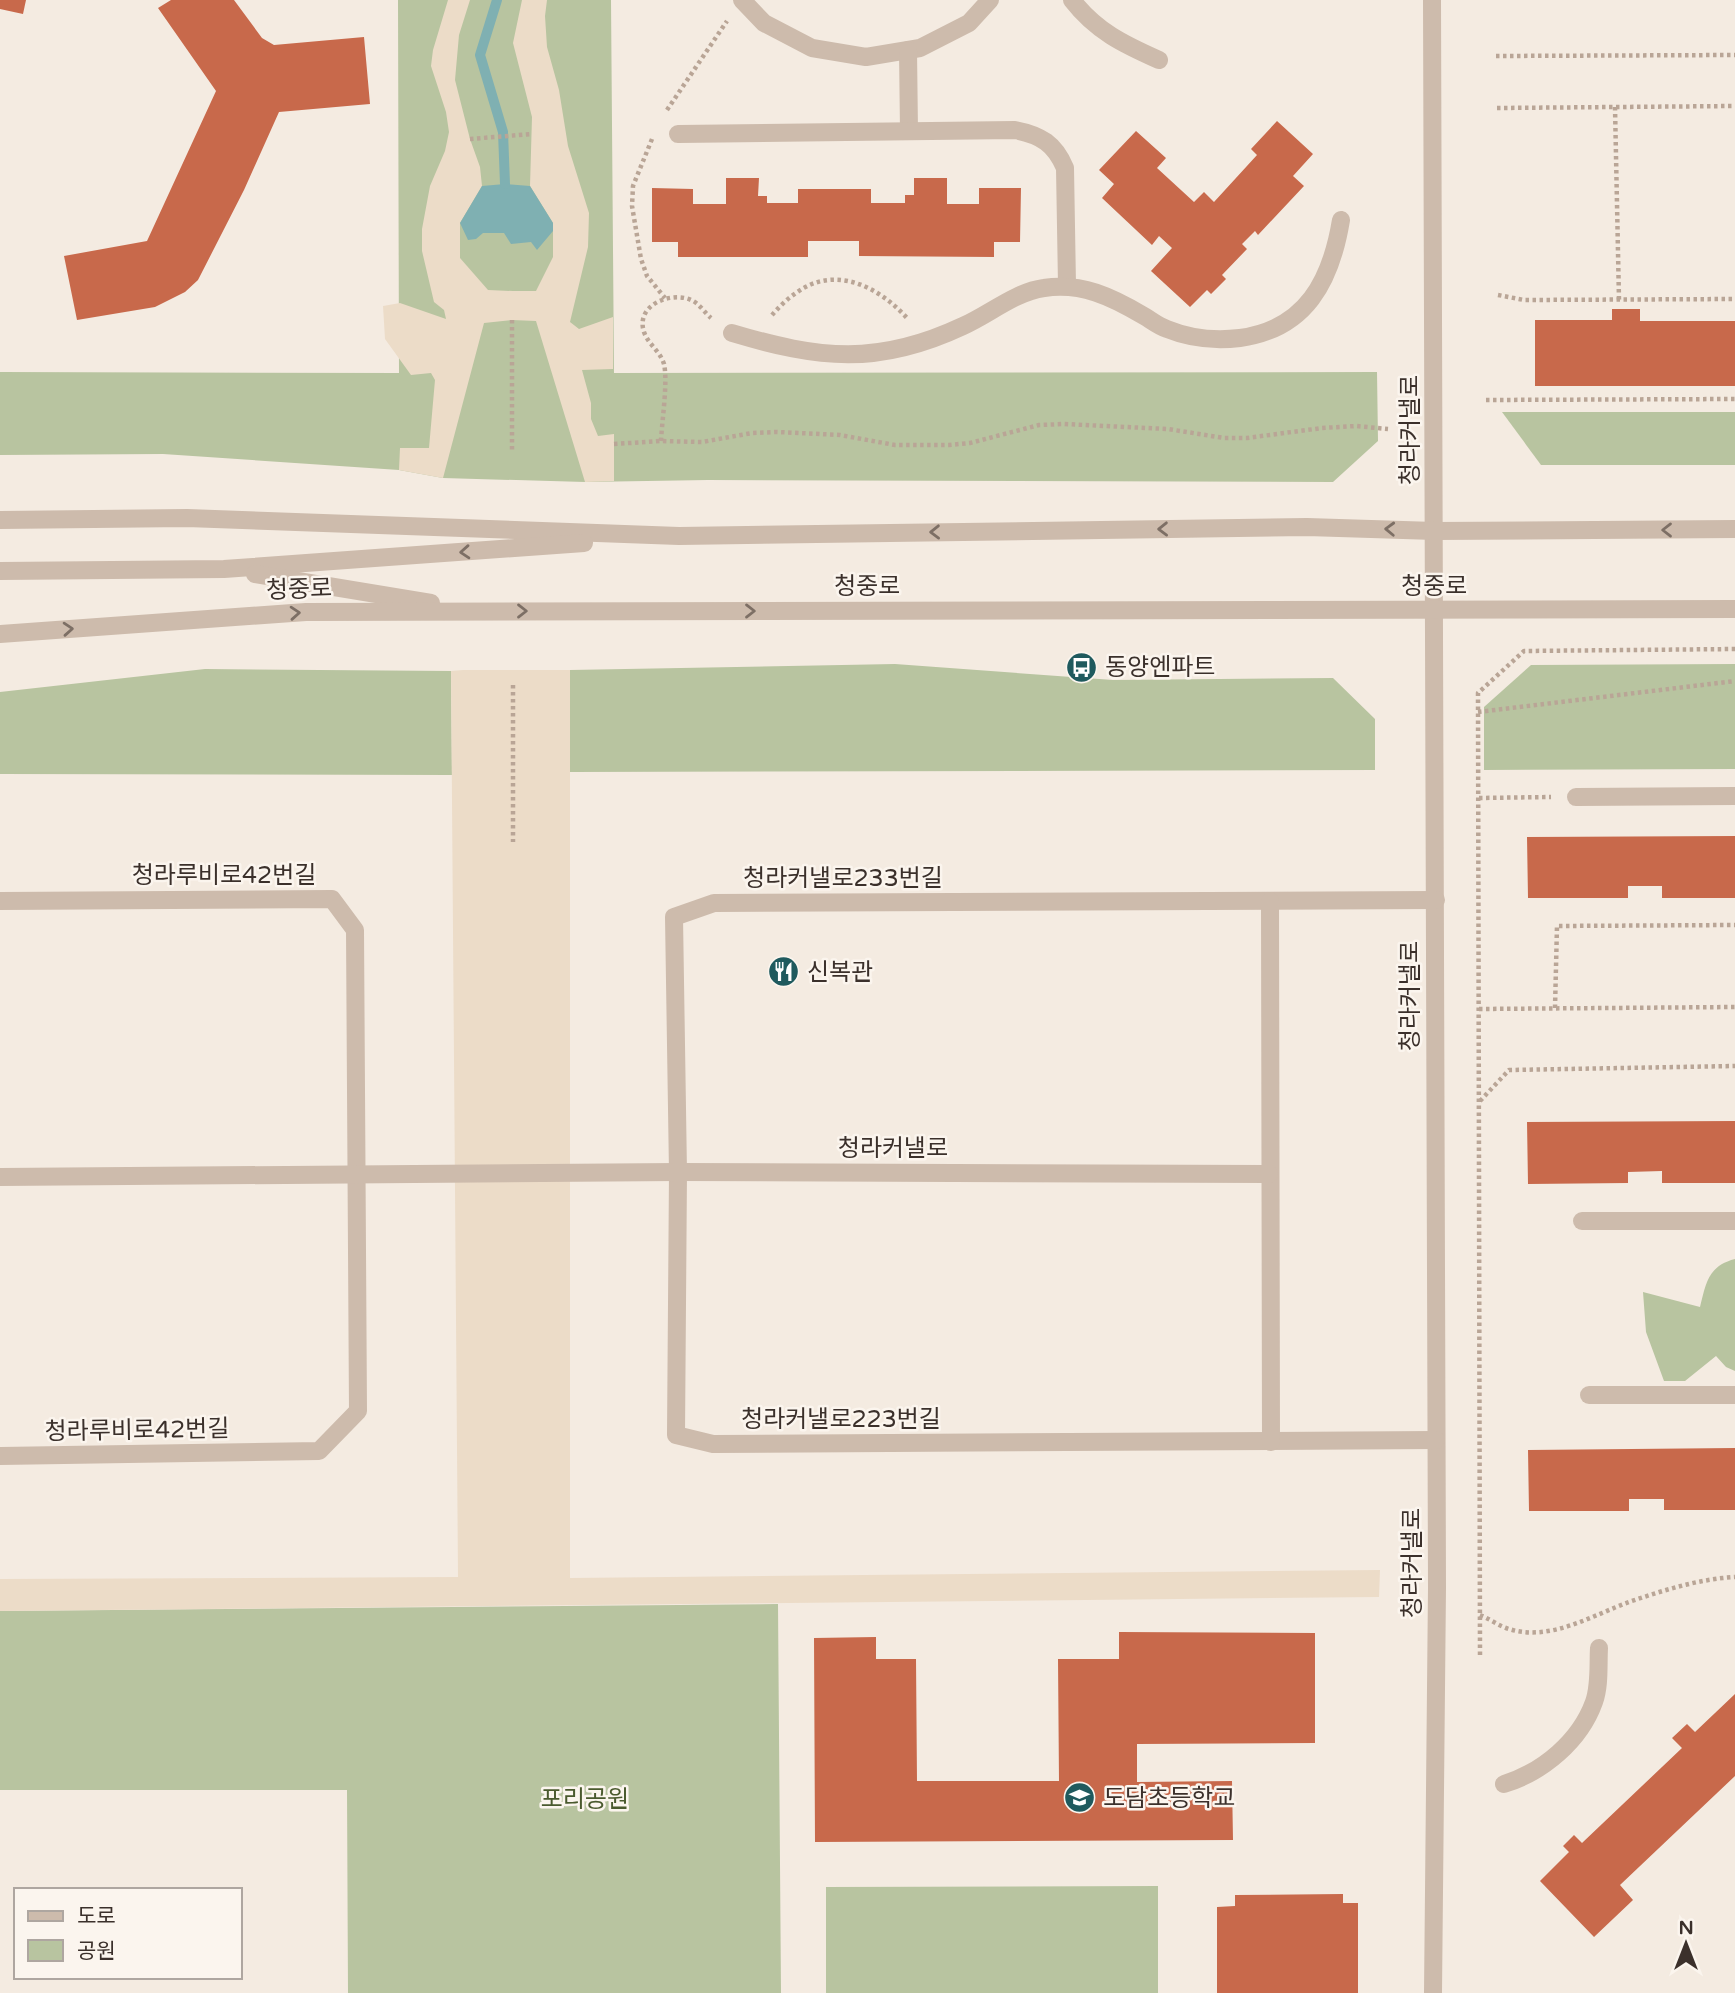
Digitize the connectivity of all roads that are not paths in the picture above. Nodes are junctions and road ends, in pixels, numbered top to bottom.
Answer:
1 (742, 0) edge
2 (990, 0) edge
3 (1072, 0) edge
4 (1432, 0) edge
5 (908, 50) junction
6 (1159, 60) dead end
7 (909, 131) junction
8 (678, 134) dead end
9 (1341, 220) dead end
10 (1067, 285) junction
11 (732, 333) road end
12 (0, 520) edge
13 (1735, 529) edge
14 (1435, 531) junction
15 (679, 536) junction
16 (224, 569) junction
17 (0, 570) edge
18 (1735, 609) edge
19 (480, 611) junction
20 (1434, 611) junction
21 (0, 634) edge
22 (1735, 796) edge
23 (1576, 797) road end
24 (1436, 900) junction
25 (0, 901) edge
26 (1270, 901) junction
27 (678, 1172) junction
28 (1269, 1174) junction
29 (358, 1175) junction
30 (0, 1177) edge
31 (1582, 1221) dead end
32 (1735, 1221) edge
33 (1589, 1395) dead end
34 (1735, 1395) edge
35 (1436, 1440) junction
36 (1271, 1442) junction
37 (0, 1456) edge
38 (1599, 1648) dead end
39 (1504, 1784) dead end
40 (1433, 1993) edge

1 - 5 street
2 - 5 street
3 - 6 street
4 - 14 street, 청라커낼로
5 - 7 street
7 - 8 street
7 - 10 street
9 - 10 street
10 - 11 street
12 - 15 street
13 -> 14 street
14 -> 15 street
14 - 20 street, 청라커낼로
15 -> 16 street
16 - 17 street
16 - 19 street
18 - 20 street, 청중로
19 -> 20 street, 청중로
21 -> 19 street, 청중로
20 - 24 street, 청라커낼로
22 - 23 street
24 - 26 street, 청라커낼로233번길
24 - 35 street, 청라커낼로
25 - 29 street, 청라루비로42번길
26 - 27 street, 청라커낼로233번길
26 - 28 street
27 - 28 street, 청라커낼로
27 - 29 street, 청라커낼로
27 - 36 street, 청라커낼로223번길
28 - 36 street
29 - 30 street
29 - 37 street, 청라루비로42번길
31 - 32 street
33 - 34 street
35 - 36 street, 청라커낼로223번길
35 - 40 street, 청라커낼로
38 - 39 street

